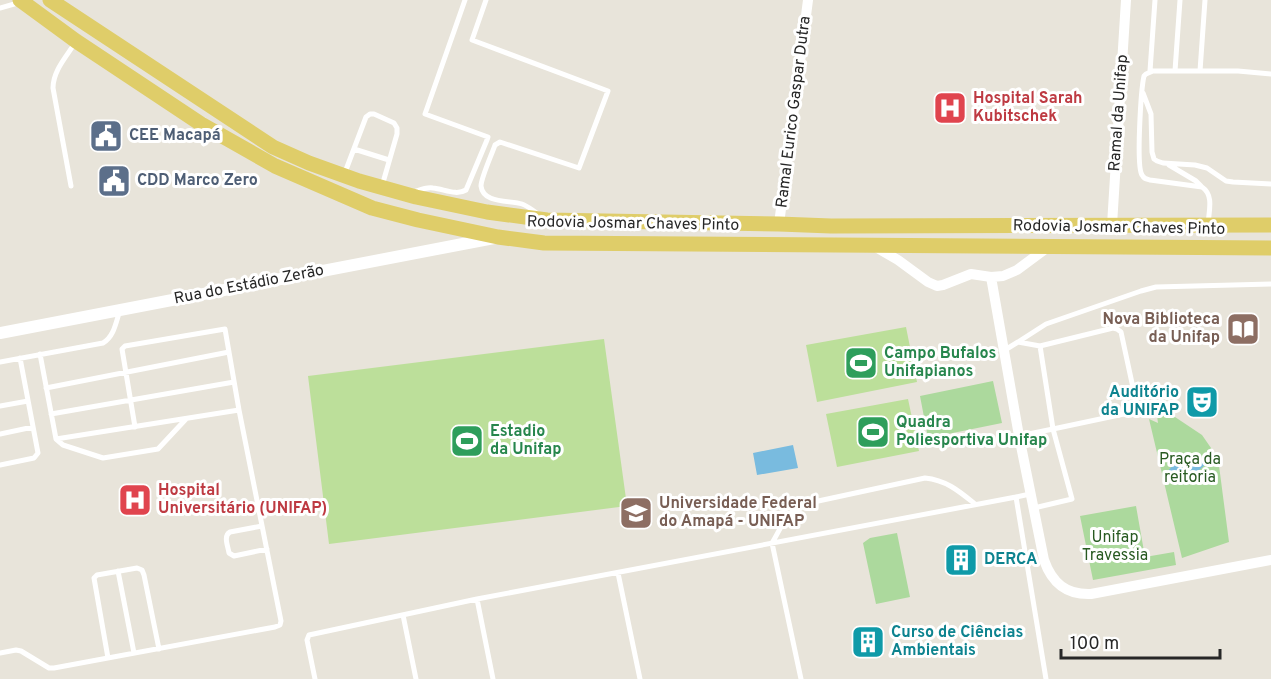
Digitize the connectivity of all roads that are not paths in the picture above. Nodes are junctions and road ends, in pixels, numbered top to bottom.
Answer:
1 (50, 0) edge
2 (465, 0) edge
3 (486, 0) edge
4 (808, 0) edge
5 (1126, 0) edge
6 (1155, 0) edge
7 (1180, 0) edge
8 (1205, 0) edge
9 (21, 1) edge
10 (0, 8) edge
11 (76, 41) junction
12 (1150, 71) junction
13 (1175, 71) junction
14 (1200, 71) junction
15 (1271, 74) edge
16 (1142, 91) junction
17 (354, 149) junction
18 (389, 160) junction
19 (1167, 163) junction
20 (344, 176) junction
21 (1271, 184) edge
22 (71, 186) dead end
23 (382, 187) junction
24 (1202, 187) junction
25 (408, 195) junction
26 (547, 220) junction
27 (779, 224) junction
28 (1112, 225) junction
29 (1208, 225) junction
30 (1271, 225) edge
31 (498, 237) junction
32 (871, 244) junction
33 (1049, 246) junction
34 (1271, 248) edge
35 (991, 277) junction
36 (1271, 284) edge
37 (120, 310) junction
38 (0, 333) edge
39 (1018, 342) junction
40 (1040, 346) junction
41 (1003, 351) junction
42 (229, 352) junction
43 (40, 354) junction
44 (20, 358) junction
45 (0, 362) edge
46 (126, 373) junction
47 (234, 382) junction
48 (46, 388) junction
49 (130, 400) junction
50 (28, 401) junction
51 (0, 406) edge
52 (239, 410) junction
53 (51, 414) junction
54 (186, 419) junction
55 (33, 427) junction
56 (135, 427) junction
57 (1053, 429) junction
58 (0, 434) edge
59 (1019, 436) junction
60 (56, 438) junction
61 (0, 465) edge
62 (1031, 493) junction
63 (1016, 497) junction
64 (975, 504) junction
65 (1034, 508) junction
66 (262, 526) junction
67 (772, 543) junction
68 (267, 549) junction
69 (1271, 560) edge
70 (118, 571) junction
71 (618, 573) junction
72 (477, 599) junction
73 (403, 615) junction
74 (159, 649) junction
75 (0, 653) edge
76 (134, 654) junction
77 (108, 658) junction
78 (315, 679) edge
79 (416, 679) edge
80 (492, 679) edge
81 (640, 679) edge
82 (799, 679) edge
83 (1046, 679) edge

1 - 20 main road, Rodovia Josmar Chaves Pinto
2 - 25 lane
3 - 26 lane
4 - 27 street, Ramal Eurico Gaspar Dutra
5 - 28 street, Ramal da Unifap
6 - 12 lane
7 - 13 lane
8 - 14 lane
9 - 10 lane
9 - 11 main road, Rodovia Josmar Chaves Pinto
11 - 22 lane
11 - 31 main road, Rodovia Josmar Chaves Pinto
12 - 13 lane
12 - 16 lane
13 - 14 lane
14 - 15 lane
16 - 19 lane
16 - 24 lane
17 - 18 lane
17 - 18 lane
17 - 20 lane
18 - 23 lane
19 - 21 lane
19 - 24 lane
20 - 23 main road, Rodovia Josmar Chaves Pinto
23 - 25 main road, Rodovia Josmar Chaves Pinto
24 - 29 lane
25 - 26 main road, Rodovia Josmar Chaves Pinto
26 - 27 main road, Rodovia Josmar Chaves Pinto
27 - 28 main road, Rodovia Josmar Chaves Pinto
28 - 29 main road, Rodovia Josmar Chaves Pinto
29 - 30 main road, Rodovia Josmar Chaves Pinto
31 - 32 main road, Rodovia Josmar Chaves Pinto
31 - 37 street, Rua do Estádio Zerão
32 - 33 main road, Rodovia Josmar Chaves Pinto
32 - 35 street
33 - 34 main road, Rodovia Josmar Chaves Pinto
33 - 35 street
35 - 41 street
36 - 39 lane
37 - 38 street, Rua do Estádio Zerão
37 - 43 lane
39 - 40 lane
39 - 41 lane
40 - 57 lane
40 - 57 lane
41 - 59 street
42 - 46 lane
42 - 46 lane
42 - 47 lane
43 - 44 lane
43 - 48 lane
44 - 45 lane
44 - 50 lane
46 - 48 lane
46 - 49 lane
47 - 49 lane
47 - 52 lane
48 - 53 lane
49 - 53 lane
49 - 56 lane
50 - 51 lane
50 - 55 lane
52 - 54 lane
52 - 66 lane
53 - 60 lane
54 - 56 lane
54 - 60 lane
55 - 58 lane
55 - 61 lane
56 - 60 lane
57 - 59 lane
57 - 65 lane
59 - 62 street
62 - 63 lane
62 - 65 street
63 - 64 lane
63 - 83 lane
64 - 67 lane
64 - 67 lane
65 - 69 street
66 - 68 lane
66 - 68 lane
67 - 71 lane
67 - 82 lane
68 - 74 lane
70 - 74 lane
70 - 76 lane
70 - 77 lane
71 - 72 lane
71 - 81 lane
72 - 73 lane
72 - 80 lane
73 - 78 lane
73 - 79 lane
74 - 76 lane
75 - 77 lane
76 - 77 lane

